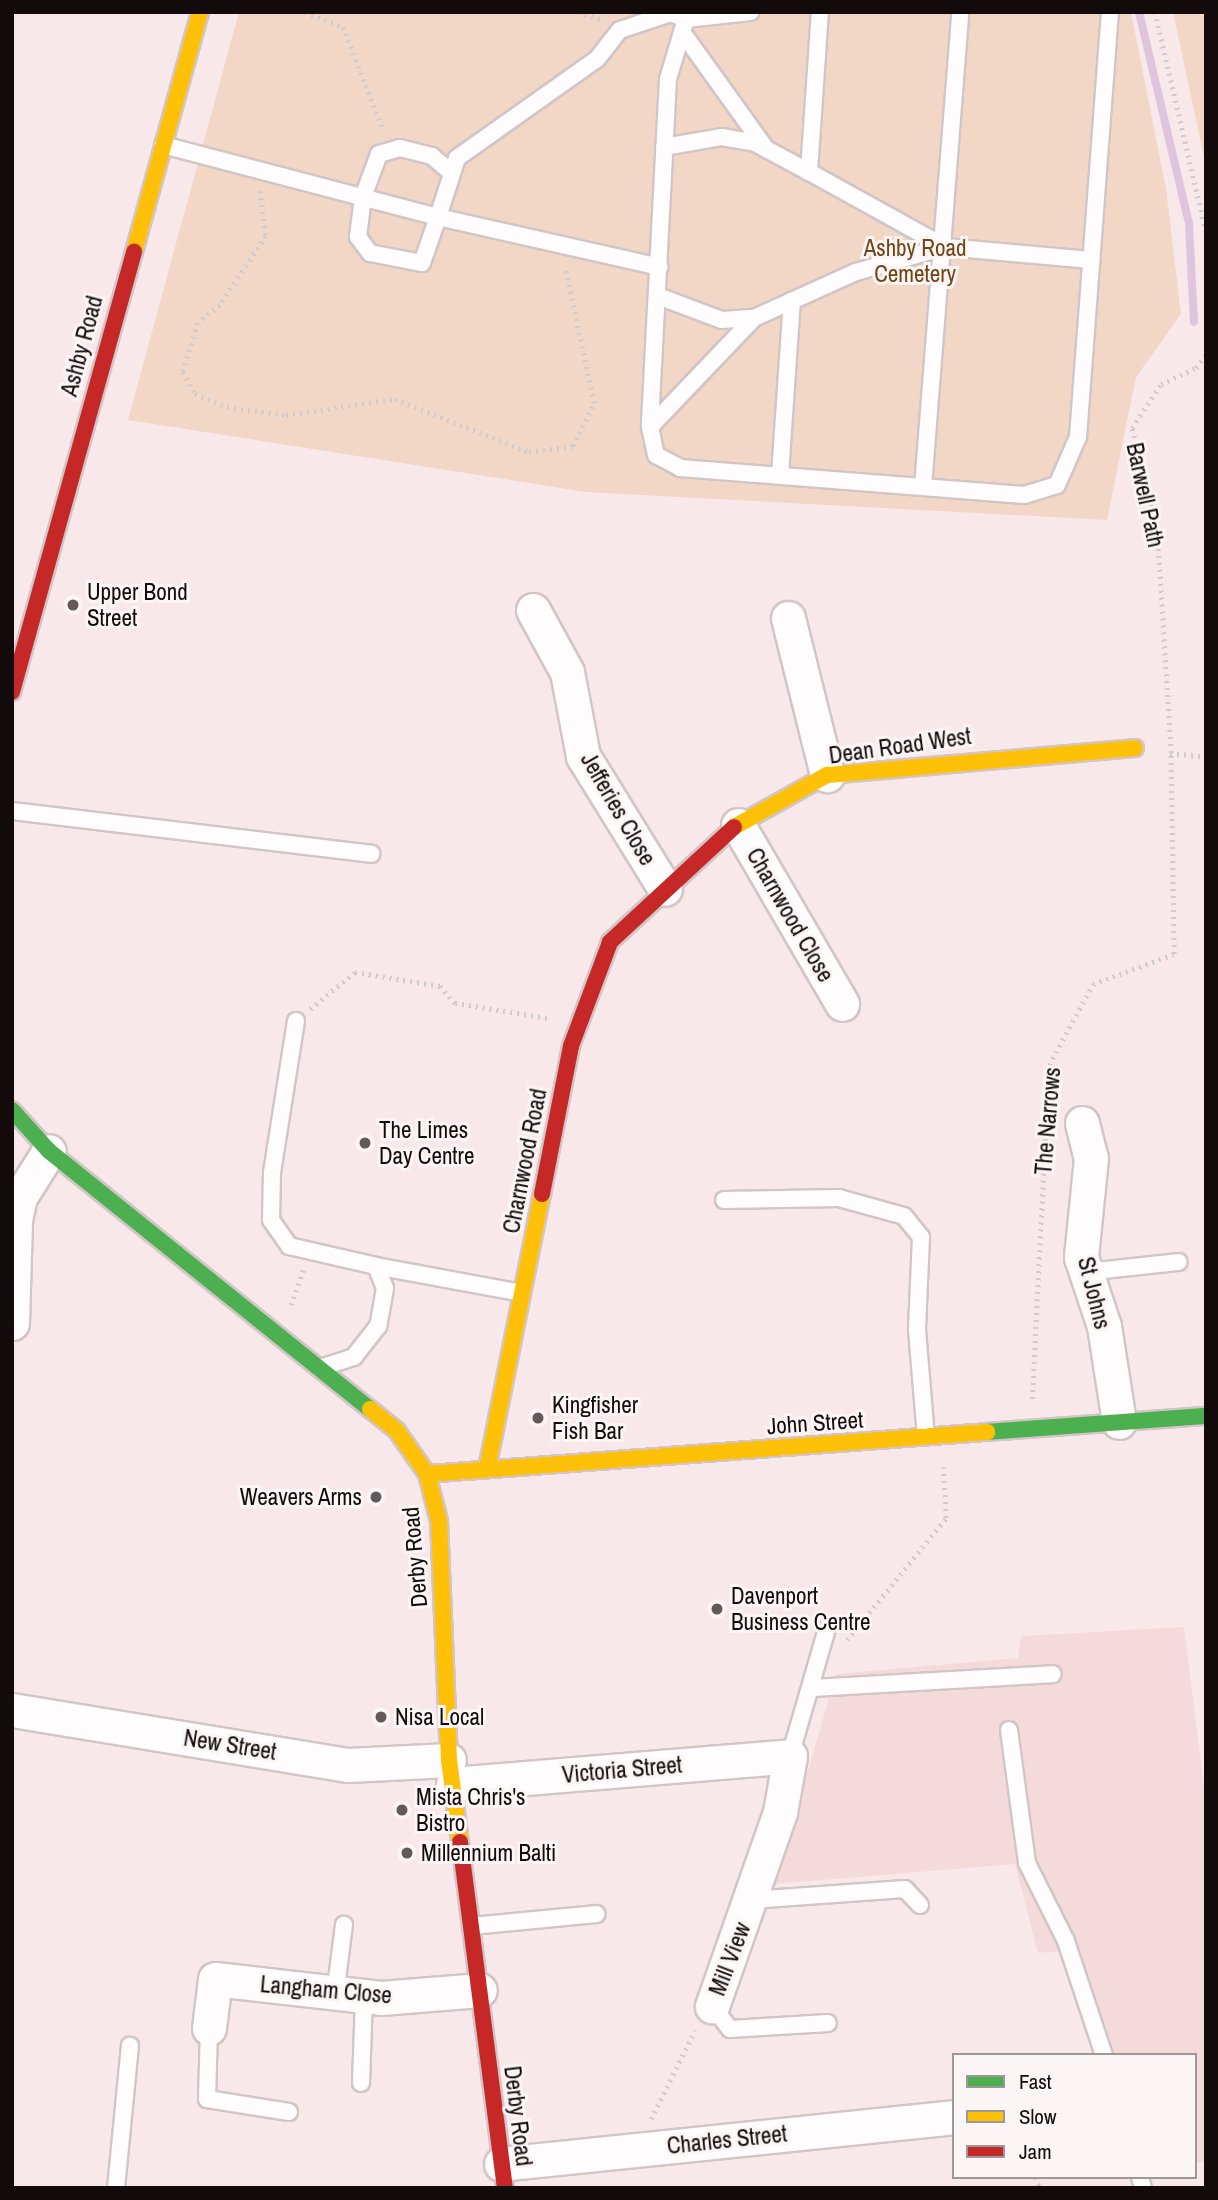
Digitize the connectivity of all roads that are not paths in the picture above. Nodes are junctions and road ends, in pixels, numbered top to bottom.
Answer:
1 (200, 12) edge
2 (751, 12) edge
3 (820, 12) edge
4 (960, 12) edge
5 (1110, 12) edge
6 (678, 19) edge
7 (160, 144) junction
8 (664, 147) junction
9 (766, 149) junction
10 (809, 172) junction
11 (452, 173) junction
12 (363, 197) junction
13 (438, 217) junction
14 (946, 247) junction
15 (1091, 260) junction
16 (659, 268) junction
17 (658, 296) junction
18 (792, 300) junction
19 (754, 318) junction
20 (650, 427) junction
21 (780, 475) junction
22 (923, 487) junction
23 (533, 610) dead end
24 (788, 618) dead end
25 (12, 692) edge
26 (1135, 748) road end
27 (827, 775) junction
28 (12, 811) edge
29 (738, 825) junction
30 (371, 854) dead end
31 (665, 889) junction
32 (842, 1004) dead end
33 (296, 1021) road end
34 (12, 1110) edge
35 (1082, 1123) dead end
36 (49, 1151) junction
37 (723, 1200) dead end
38 (13, 1243) edge
39 (1178, 1262) dead end
40 (376, 1266) junction
41 (1086, 1272) junction
42 (522, 1293) junction
43 (13, 1304) edge
44 (317, 1368) junction
45 (1206, 1416) edge
46 (1119, 1422) junction
47 (934, 1438) junction
48 (487, 1469) junction
49 (427, 1474) junction
50 (827, 1629) dead end
51 (1053, 1674) dead end
52 (813, 1685) junction
53 (12, 1710) edge
54 (1009, 1730) dead end
55 (790, 1756) junction
56 (451, 1772) junction
57 (751, 1900) junction
58 (920, 1905) dead end
59 (596, 1914) dead end
60 (344, 1924) dead end
61 (472, 1926) junction
62 (480, 1990) junction
63 (349, 1996) junction
64 (712, 2006) joint
65 (828, 2023) dead end
66 (209, 2028) joint
67 (130, 2046) dead end
68 (1103, 2053) edge
69 (360, 2083) dead end
70 (289, 2112) dead end
71 (952, 2117) edge
72 (503, 2176) edge
73 (116, 2188) edge

1 - 7 street, Ashby Road
2 - 6 lane
3 - 10 lane
4 - 14 lane
5 - 15 lane
6 - 8 lane
6 - 9 lane
6 - 11 lane
7 - 12 lane
7 - 25 street, Ashby Road
8 - 9 lane
8 - 16 lane
9 - 10 lane
10 - 14 lane
11 - 12 lane
11 - 13 lane
12 - 13 lane
12 - 13 lane
13 - 16 lane
14 - 15 lane
14 - 18 lane
14 - 22 lane
15 - 22 lane
16 - 17 lane
17 - 19 lane
17 - 20 lane
18 - 19 lane
18 - 21 lane
19 - 20 lane
20 - 21 lane
21 - 22 lane
23 - 31 street, Jefferies Close
24 - 27 street
26 - 27 street, Dean Road West
27 - 29 street, Dean Road West
28 - 30 lane
29 - 31 street, Dean Road West
29 - 32 street, Charnwood Close
31 - 42 street, Charnwood Road
33 - 40 lane
34 - 36 street, Derby Road
35 - 41 street, St Johns
36 - 38 street
36 - 44 street, Derby Road
37 - 47 lane
38 - 43 street
39 - 41 lane
40 - 42 lane
40 - 44 lane
41 - 46 street, St Johns
42 - 48 street, Charnwood Road
44 - 49 street, Derby Road
45 - 46 street, John Street
46 - 47 street, John Street
47 - 48 street, John Street
48 - 49 street, John Street
49 - 56 street, Derby Road
50 - 52 lane
51 - 52 lane
52 - 55 lane
53 - 56 street, New Street
54 - 68 lane
55 - 56 street, Victoria Street
55 - 57 street, Mill View
56 - 61 street, Derby Road
57 - 58 lane
57 - 64 street, Mill View
59 - 61 lane
60 - 63 lane
61 - 62 street, Derby Road
62 - 63 street, Langham Close
62 - 72 street, Derby Road
63 - 66 street, Langham Close
63 - 69 lane
64 - 65 lane
66 - 70 lane
67 - 73 lane
71 - 72 street, Charles Street

